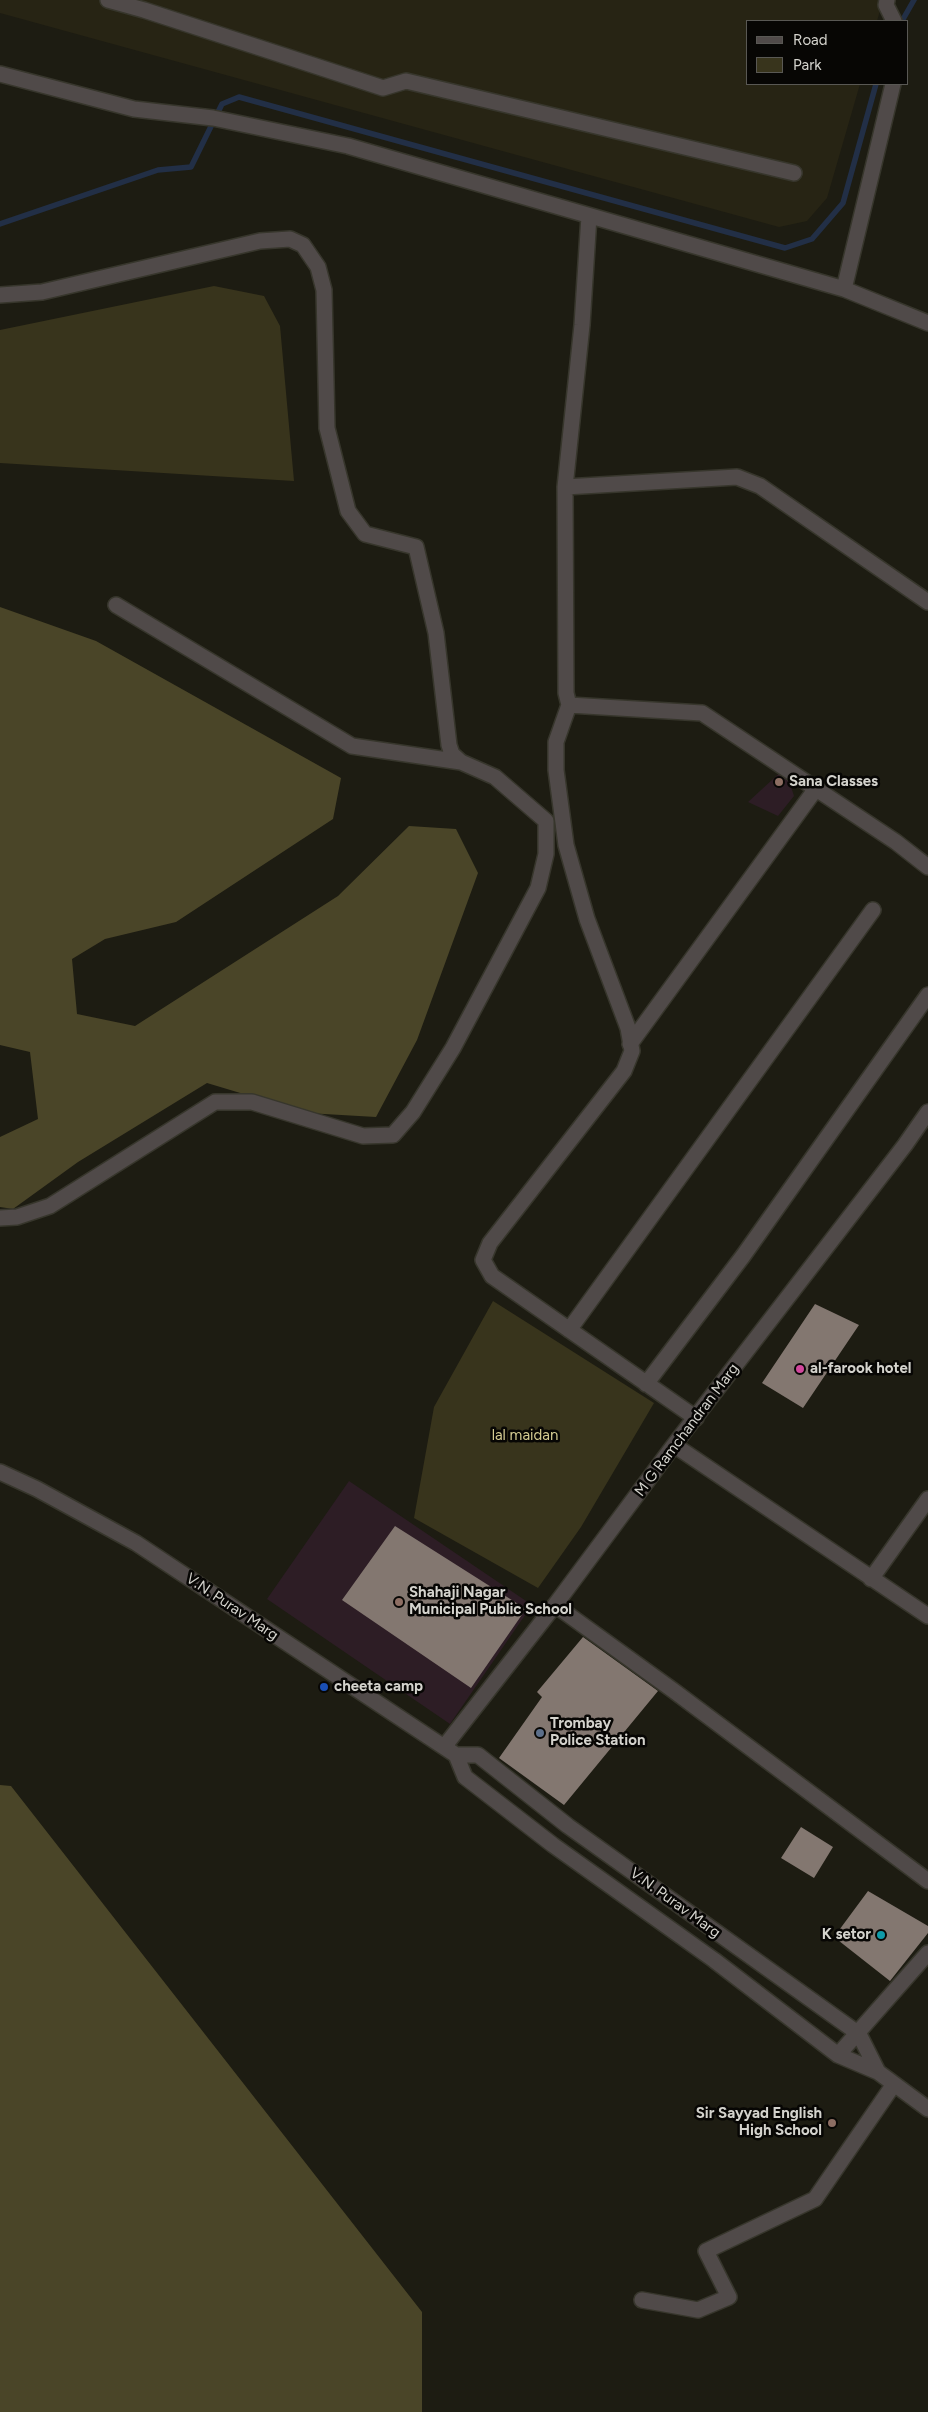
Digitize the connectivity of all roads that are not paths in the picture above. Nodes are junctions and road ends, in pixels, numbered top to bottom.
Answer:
1 (108, 0) edge
2 (887, 0) edge
3 (894, 20) edge
4 (0, 74) edge
5 (893, 85) edge
6 (794, 173) dead end
7 (589, 216) junction
8 (844, 289) junction
9 (0, 295) edge
10 (928, 323) edge
11 (565, 487) junction
12 (928, 602) edge
13 (116, 605) dead end
14 (570, 705) junction
15 (461, 762) junction
16 (815, 790) junction
17 (928, 867) edge
18 (873, 910) dead end
19 (928, 995) edge
20 (630, 1044) junction
21 (928, 1112) edge
22 (0, 1218) edge
23 (569, 1330) junction
24 (646, 1384) junction
25 (696, 1418) junction
26 (674, 1445) junction
27 (0, 1472) edge
28 (928, 1499) edge
29 (871, 1579) junction
30 (555, 1605) junction
31 (928, 1616) edge
32 (450, 1751) junction
33 (568, 1826) junction
34 (553, 1845) junction
35 (928, 1881) edge
36 (727, 1940) junction
37 (928, 1953) edge
38 (714, 1960) junction
39 (859, 2034) junction
40 (838, 2055) junction
41 (878, 2072) junction
42 (894, 2084) junction
43 (928, 2109) edge
44 (642, 2300) dead end

1 - 6 street
2 - 3 street
4 - 7 street
5 - 8 street
7 - 8 street
7 - 11 street
8 - 10 street
9 - 15 street
11 - 12 street
11 - 14 street
13 - 15 street
14 - 16 street
14 - 20 street
15 - 22 street
16 - 17 street
16 - 20 street
18 - 23 street
19 - 24 street
20 - 23 street
21 - 25 street, M G Ramchandran Marg
23 - 24 street
24 - 25 street
25 - 26 street, M G Ramchandran Marg
26 - 29 street
26 - 30 street, M G Ramchandran Marg
27 - 32 street, V.N. Purav Marg
28 - 29 street
29 - 31 street
30 - 32 street, M G Ramchandran Marg
30 - 35 street
32 - 33 street, V.N. Purav Marg
32 - 34 street, V.N. Purav Marg
33 - 34 street
33 - 36 street, V.N. Purav Marg
34 - 38 street, V.N. Purav Marg
36 - 38 street
36 - 39 street, V.N. Purav Marg
37 - 39 street
38 - 40 street, V.N. Purav Marg
39 - 40 street
39 - 41 street, V.N. Purav Marg
40 - 41 street, V.N. Purav Marg
41 - 42 street, V.N. Purav Marg
42 - 43 street, V.N. Purav Marg
42 - 44 street

